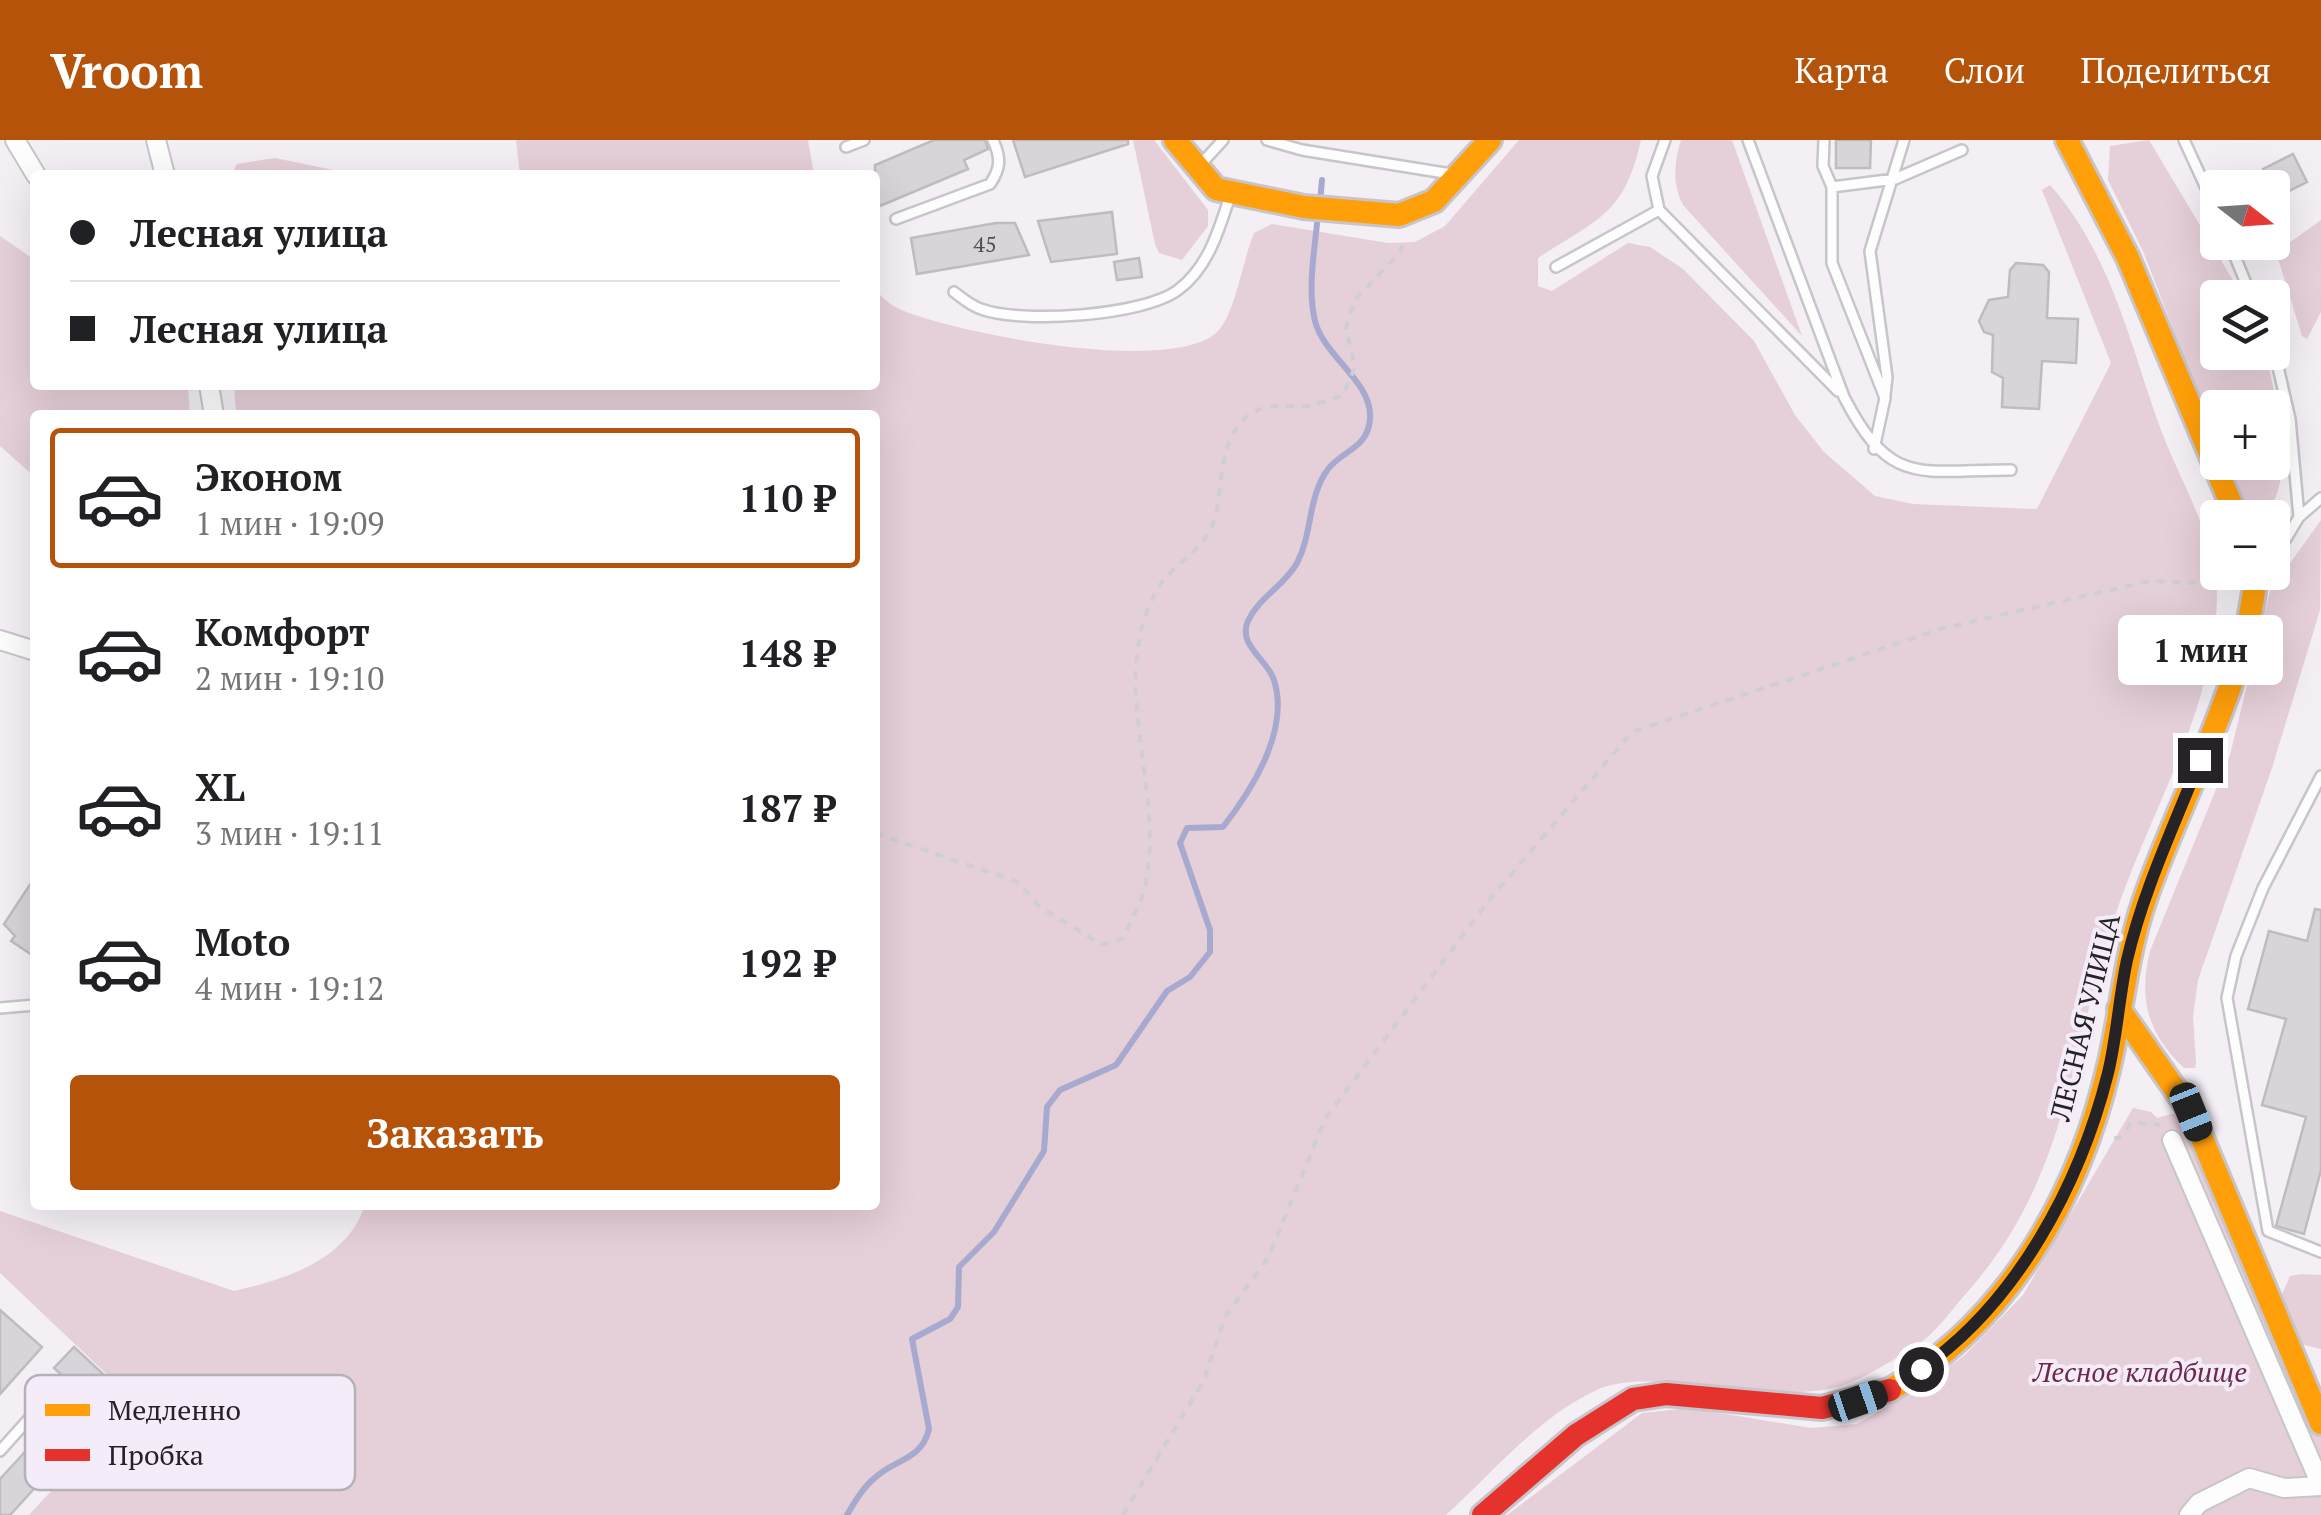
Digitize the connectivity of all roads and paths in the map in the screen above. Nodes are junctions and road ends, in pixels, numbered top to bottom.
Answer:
1 (15, 140) edge
2 (156, 140) edge
3 (864, 140) edge
4 (993, 140) edge
5 (1175, 140) edge
6 (1223, 140) edge
7 (1266, 140) edge
8 (1490, 140) edge
9 (1664, 140) edge
10 (1748, 140) edge
11 (1824, 140) edge
12 (1904, 140) edge
13 (2067, 140) edge
14 (2184, 140) edge
15 (846, 148) dead end
16 (1962, 150) dead end
17 (33, 170) edge
18 (164, 170) edge
19 (1196, 170) junction
20 (2200, 175) edge
21 (1458, 176) junction
22 (1895, 180) junction
23 (1832, 187) junction
24 (1231, 193) junction
25 (1660, 210) junction
26 (1408, 212) junction
27 (896, 218) dead end
28 (1556, 267) dead end
29 (954, 292) dead end
30 (2279, 370) edge
31 (1844, 397) junction
32 (1885, 398) junction
33 (1874, 449) junction
34 (2011, 470) dead end
35 (2321, 498) edge
36 (2229, 500) edge
37 (2299, 517) junction
38 (2290, 530) edge
39 (2200, 580) edge
40 (2256, 590) edge
41 (0, 640) edge
42 (30, 649) edge
43 (2321, 776) edge
44 (880, 835) edge
45 (30, 1005) edge
46 (0, 1008) edge
47 (2120, 1009) junction
48 (2091, 1130) junction
49 (2172, 1140) joint
50 (2321, 1252) edge
51 (25, 1423) edge
52 (2321, 1424) edge
53 (0, 1451) edge
54 (2321, 1485) edge
55 (1123, 1515) edge
56 (1483, 1515) edge
57 (2189, 1515) edge

1 - 17 street
2 - 18 street
3 - 15 lane
4 - 27 lane
5 - 19 main road
6 - 19 lane
7 - 21 lane
8 - 21 main road
9 - 25 lane
10 - 31 lane
11 - 23 lane
12 - 22 lane
13 - 36 main road
14 - 20 lane
16 - 22 lane
19 - 24 main road
21 - 26 main road
22 - 23 lane
22 - 32 lane
23 - 32 lane
24 - 26 main road
24 - 29 lane
25 - 28 lane
25 - 31 lane
26 - 44 path
30 - 37 lane
31 - 33 lane
32 - 33 lane
33 - 34 lane
35 - 37 lane
37 - 38 lane
39 - 55 path
40 - 47 main road, ЛЕСНАЯ УЛИЦА
41 - 42 street
43 - 50 lane
45 - 46 lane
47 - 48 main road, ЛЕСНАЯ УЛИЦА
47 - 52 main road
48 - 49 path
48 - 56 main road, ЛЕСНАЯ УЛИЦА
49 - 54 street
51 - 53 lane
54 - 57 street

